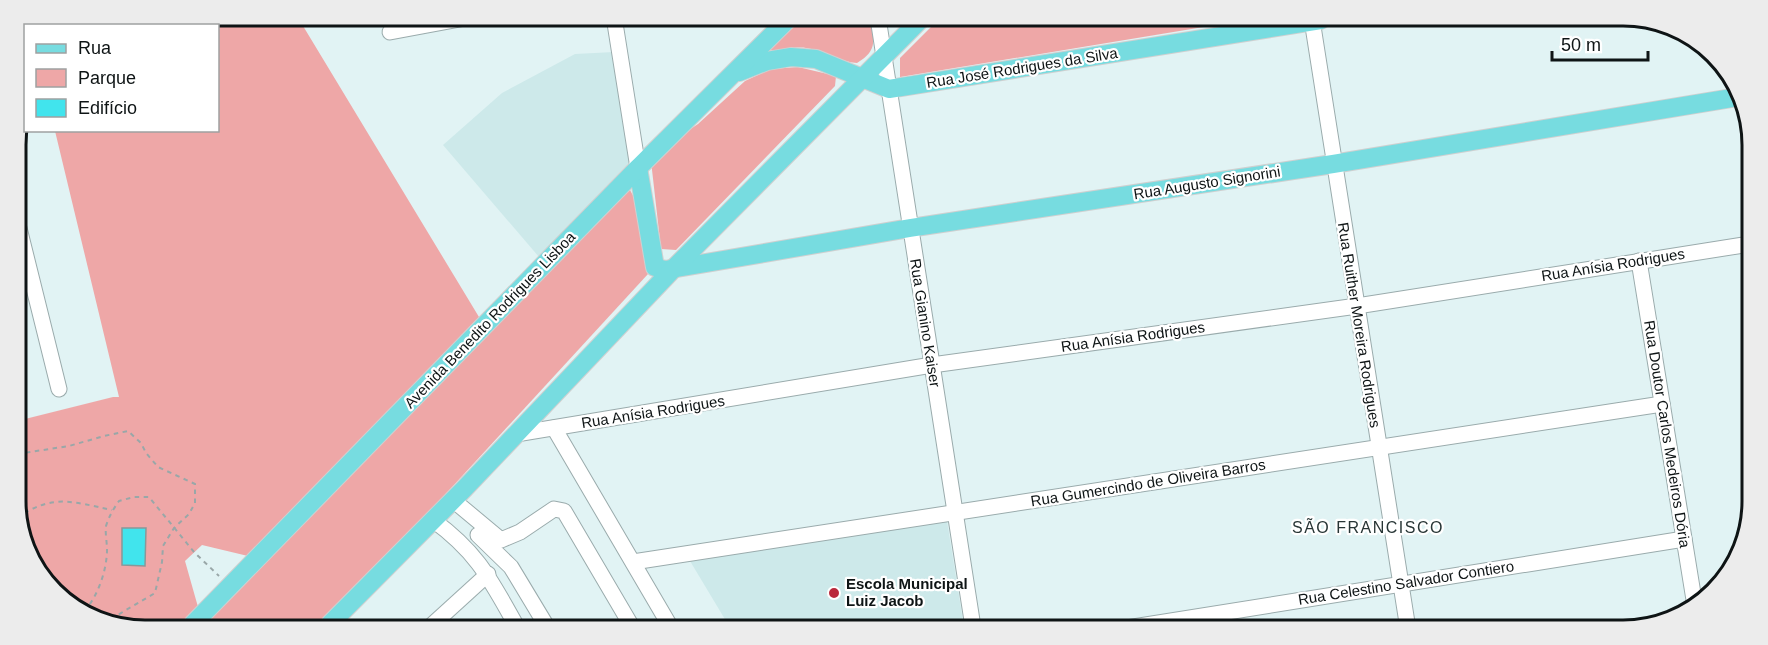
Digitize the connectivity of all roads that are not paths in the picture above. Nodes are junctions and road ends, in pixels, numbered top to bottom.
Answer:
1 (425, 26) edge
2 (615, 26) edge
3 (781, 26) edge
4 (879, 26) edge
5 (914, 26) edge
6 (1284, 26) edge
7 (1316, 26) edge
8 (390, 33) dead end
9 (884, 57) junction
10 (731, 76) junction
11 (863, 78) junction
12 (890, 89) junction
13 (1733, 98) edge
14 (1333, 164) junction
15 (638, 168) junction
16 (910, 228) junction
17 (1742, 245) edge
18 (26, 256) edge
19 (1639, 261) junction
20 (675, 267) junction
21 (1357, 306) junction
22 (932, 365) junction
23 (59, 389) dead end
24 (1662, 404) junction
25 (554, 428) junction
26 (516, 434) junction
27 (1379, 447) junction
28 (443, 510) junction
29 (955, 512) junction
30 (472, 523) junction
31 (1684, 539) junction
32 (633, 562) junction
33 (486, 572) junction
34 (1401, 584) junction
35 (1693, 597) edge
36 (972, 619) edge
37 (1182, 619) edge
38 (1406, 619) edge
39 (197, 620) edge
40 (334, 620) edge
41 (437, 620) edge
42 (513, 620) edge
43 (543, 620) edge
44 (626, 620) edge
45 (666, 620) edge

1 - 8 street
2 - 15 street
3 - 10 main road, Avenida Benedito Rodrigues Lisboa
4 - 9 street, Rua Gianino Kaiser
5 - 9 main road
6 - 12 main road, Rua José Rodrigues da Silva
7 - 14 street, Rua Ruither Moreira Rodrigues
9 - 11 main road
9 - 12 street, Rua Gianino Kaiser
10 - 11 main road
10 - 15 main road, Avenida Benedito Rodrigues Lisboa
11 - 12 main road
11 - 20 main road
12 - 16 street, Rua Gianino Kaiser
13 - 14 main road, Rua Augusto Signorini
14 - 16 main road, Rua Augusto Signorini
14 - 21 street, Rua Ruither Moreira Rodrigues
15 - 20 main road
15 - 39 main road, Avenida Benedito Rodrigues Lisboa
16 - 20 main road, Rua Augusto Signorini
16 - 22 street, Rua Gianino Kaiser
17 - 19 street, Rua Anísia Rodrigues
18 - 23 street
19 - 21 street, Rua Anísia Rodrigues
19 - 24 street, Rua Doutor Carlos Medeiros Dória
20 - 26 main road
21 - 22 street, Rua Anísia Rodrigues
21 - 27 street, Rua Ruither Moreira Rodrigues
22 - 25 street, Rua Anísia Rodrigues
22 - 29 street, Rua Gianino Kaiser
24 - 27 street, Rua Gumercindo de Oliveira Barros
24 - 31 street, Rua Doutor Carlos Medeiros Dória
25 - 26 street, Rua Anísia Rodrigues
25 - 32 street
26 - 28 main road
27 - 29 street, Rua Gumercindo de Oliveira Barros
27 - 34 street, Rua Ruither Moreira Rodrigues
28 - 30 street
28 - 33 street
28 - 40 main road
29 - 32 street, Rua Gumercindo de Oliveira Barros
29 - 36 street, Rua Gianino Kaiser
30 - 43 street
30 - 44 street
31 - 34 street, Rua Celestino Salvador Contiero
31 - 35 street, Rua Doutor Carlos Medeiros Dória
32 - 45 street
33 - 41 street
33 - 42 street
34 - 37 street, Rua Celestino Salvador Contiero
34 - 38 street, Rua Ruither Moreira Rodrigues

